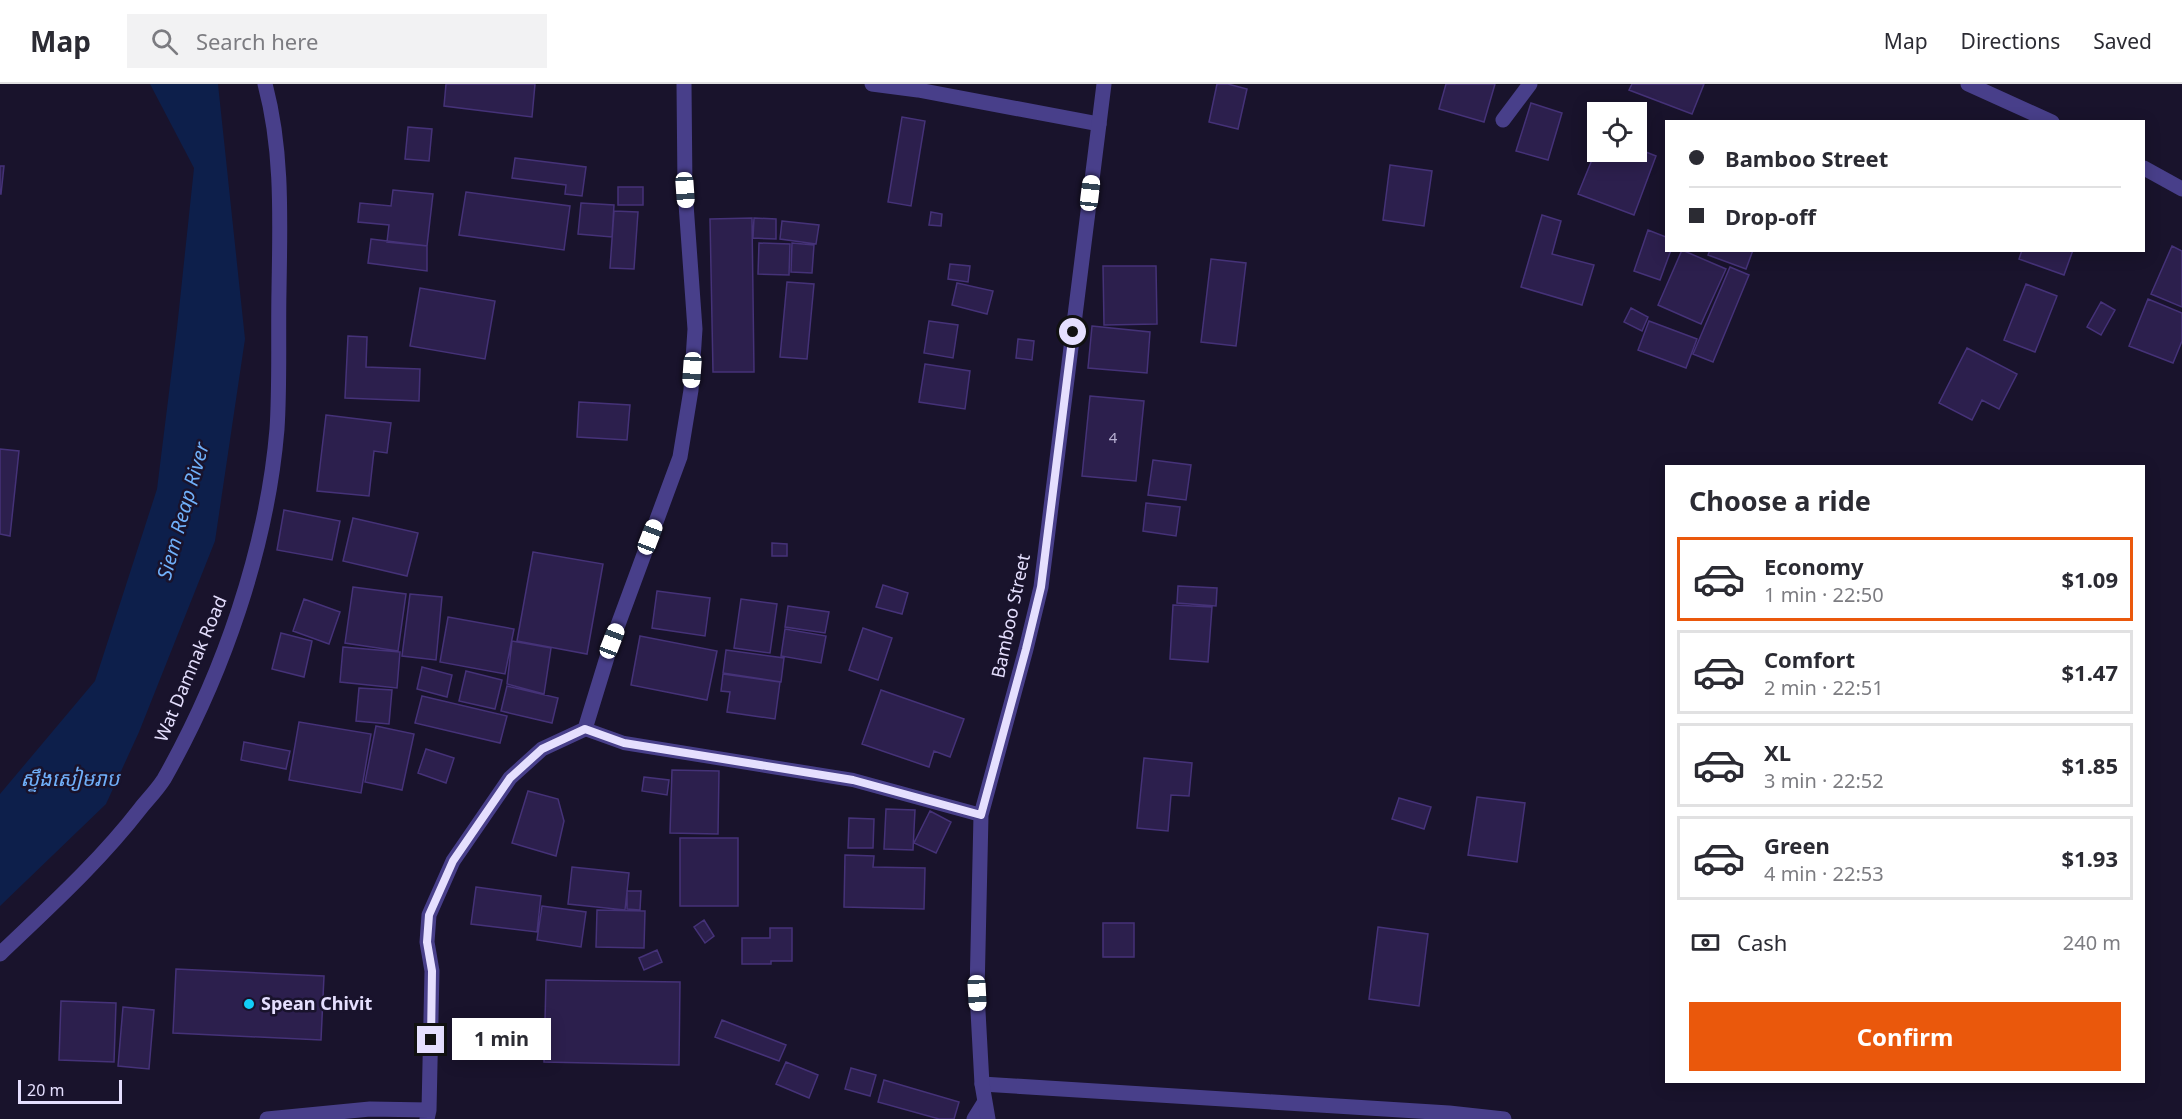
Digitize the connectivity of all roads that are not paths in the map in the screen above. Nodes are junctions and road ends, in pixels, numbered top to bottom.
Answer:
1 (265, 84) edge
2 (684, 84) edge
3 (872, 84) edge
4 (1104, 84) edge
5 (1530, 84) edge
6 (1968, 84) edge
7 (1503, 120) dead end
8 (2048, 120) edge
9 (1099, 124) junction
10 (2145, 169) edge
11 (2182, 189) edge
12 (585, 729) junction
13 (981, 815) junction
14 (0, 954) edge
15 (982, 1084) junction
16 (984, 1103) junction
17 (428, 1114) edge
18 (267, 1119) edge
19 (974, 1119) edge
20 (988, 1119) edge
21 (1504, 1119) edge

1 - 14 street, Wat Damnak Road
2 - 12 street
3 - 9 street
4 - 9 street, Bamboo Street
5 - 7 street
6 - 8 street
9 - 13 street, Bamboo Street
10 - 11 street
12 - 13 lane
12 - 17 street
13 - 15 street, Bamboo Street
15 - 16 street, Bamboo Street
15 - 21 street
16 - 19 street
16 - 20 street, Bamboo Street
17 - 18 street

